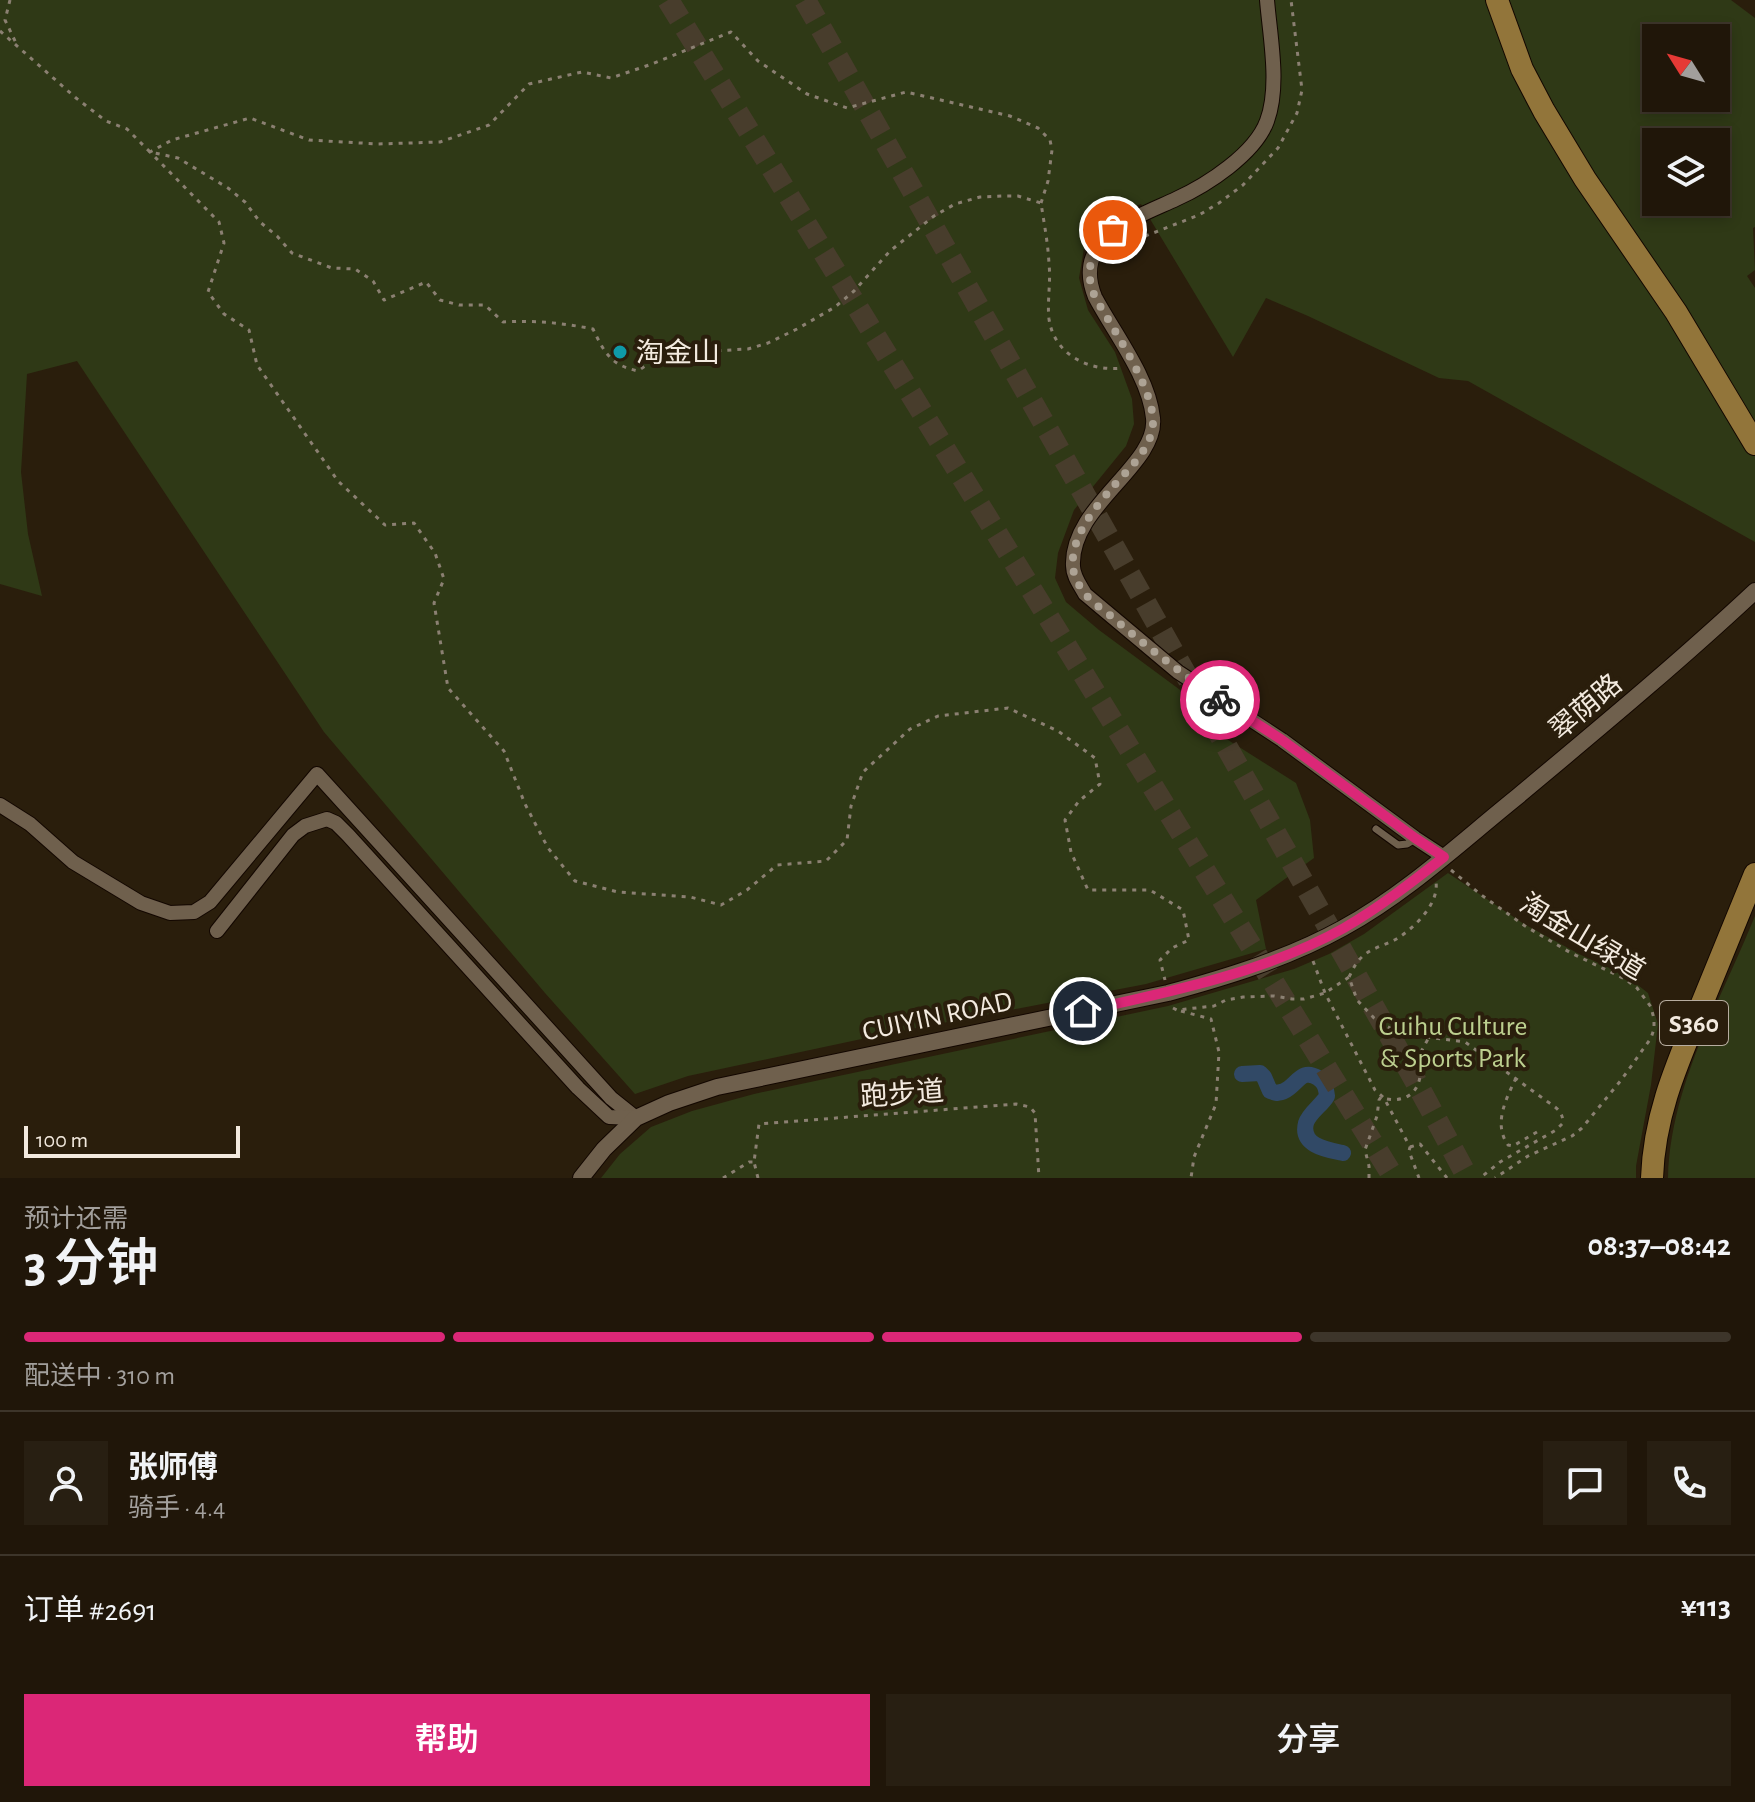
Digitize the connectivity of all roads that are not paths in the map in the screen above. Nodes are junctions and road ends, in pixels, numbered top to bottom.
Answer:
1 (1267, 0) edge
2 (1497, 0) edge
3 (1755, 444) edge
4 (1755, 591) edge
5 (0, 805) edge
6 (1376, 829) dead end
7 (1415, 838) junction
8 (1446, 862) junction
9 (1755, 874) edge
10 (217, 931) dead end
11 (636, 1118) junction
12 (581, 1178) edge
13 (1652, 1178) edge

1 - 7 street
2 - 3 main road
4 - 8 street, 翠荫路
5 - 11 street
6 - 7 lane
7 - 8 street
8 - 11 street, CUIYIN ROAD
9 - 13 main road, S360
10 - 11 street
11 - 12 street, CUIYIN ROAD

